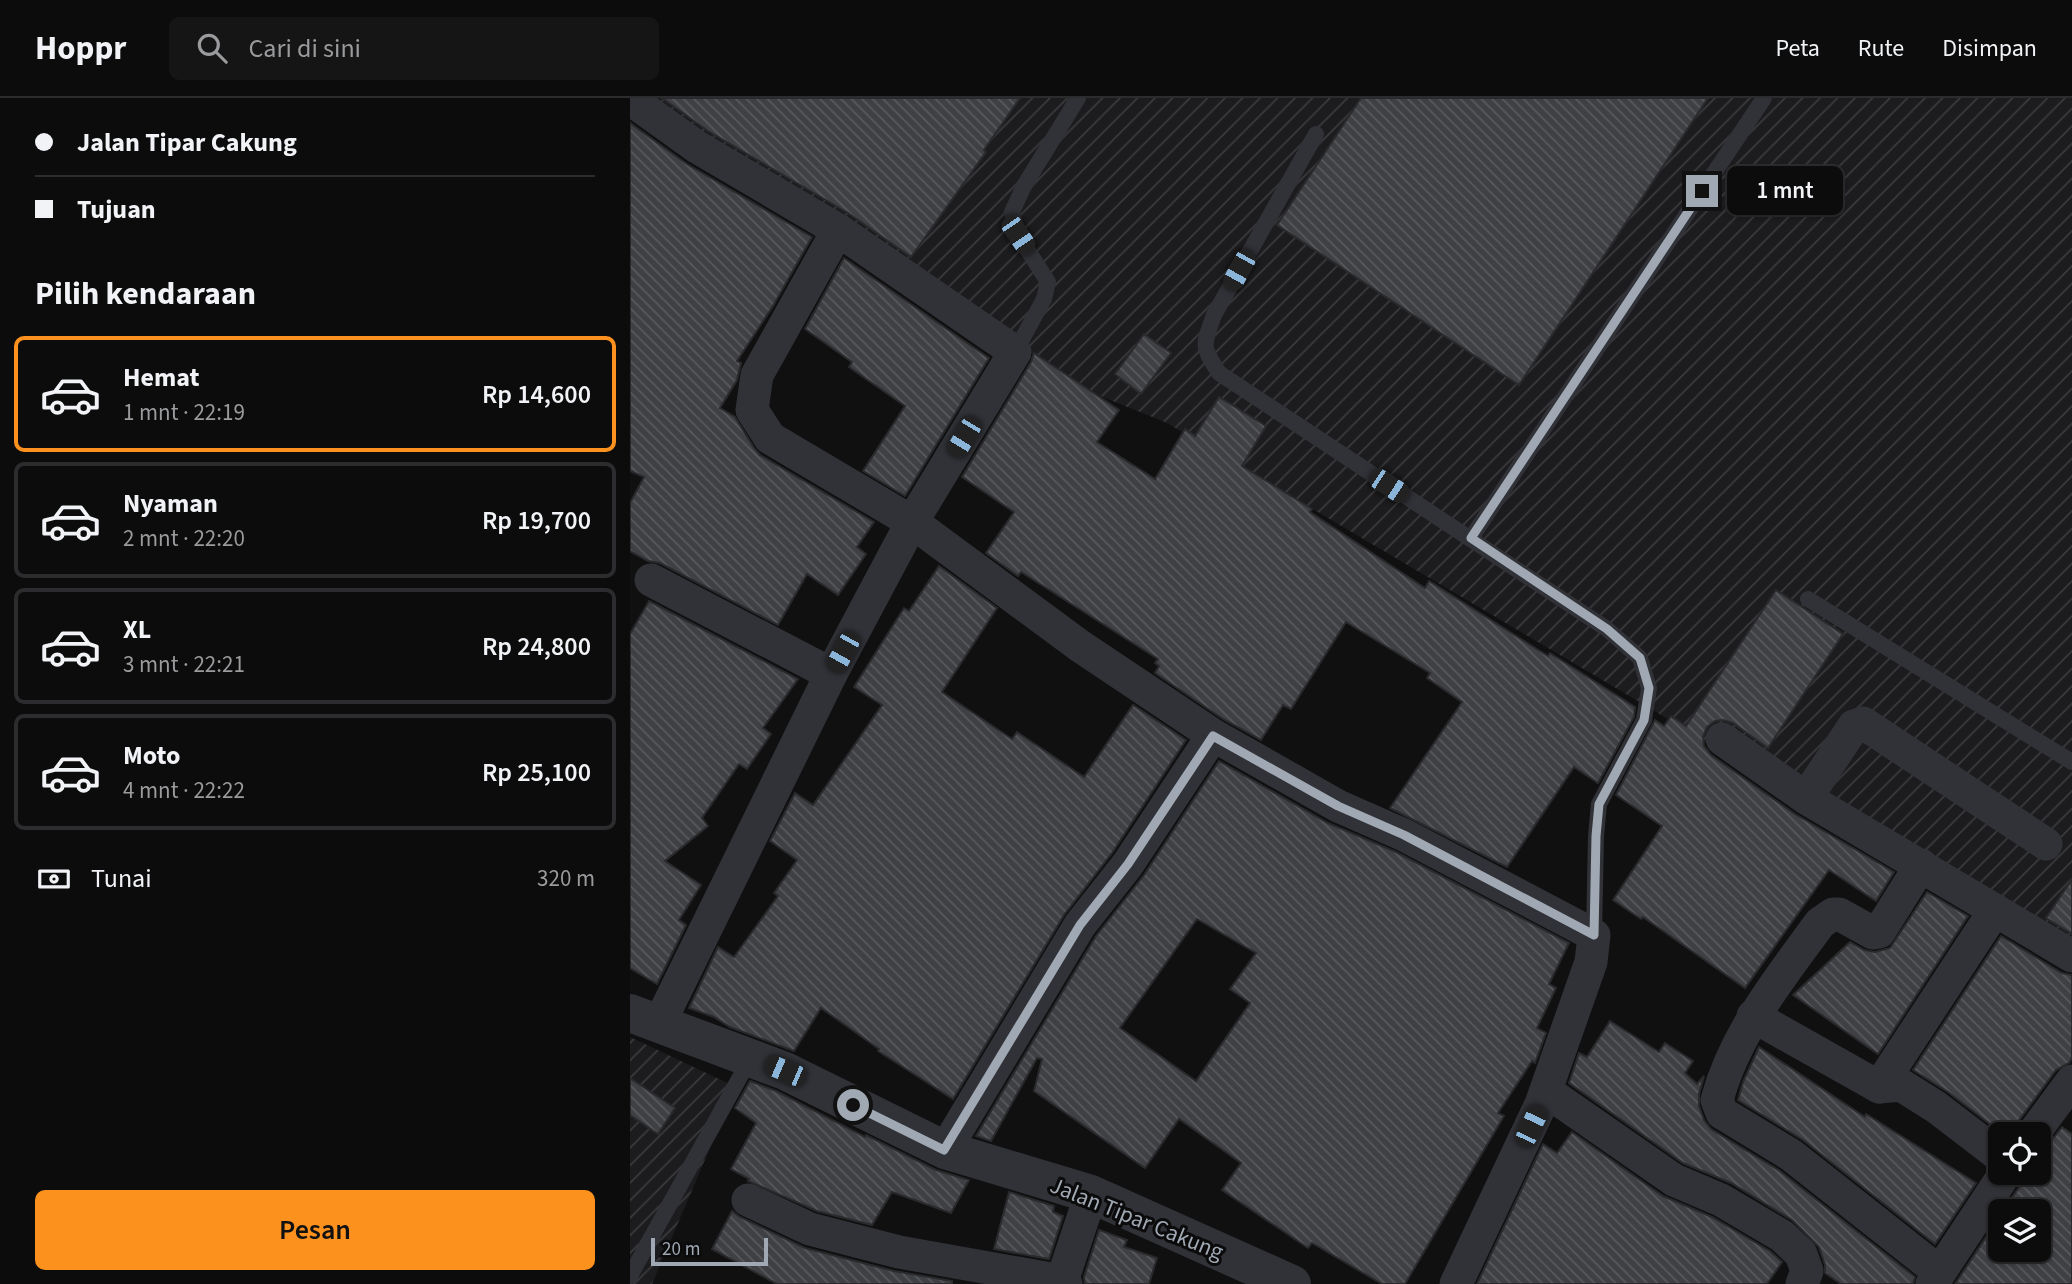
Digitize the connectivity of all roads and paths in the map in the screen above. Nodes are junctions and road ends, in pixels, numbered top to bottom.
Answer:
1 (1078, 98) edge
2 (1764, 98) edge
3 (630, 99) edge
4 (1316, 134) dead end
5 (838, 230) junction
6 (1015, 352) junction
7 (912, 522) junction
8 (1471, 538) junction
9 (651, 580) dead end
10 (1808, 599) dead end
11 (831, 674) junction
12 (1213, 736) junction
13 (1722, 739) dead end
14 (2072, 762) edge
15 (1806, 798) junction
16 (2046, 844) dead end
17 (1921, 865) junction
18 (1994, 910) junction
19 (1594, 935) junction
20 (2072, 956) edge
21 (1753, 1016) junction
22 (644, 1019) edge
23 (751, 1057) junction
24 (2072, 1080) edge
25 (1880, 1087) junction
26 (1546, 1091) junction
27 (2042, 1122) edge
28 (1988, 1147) edge
29 (944, 1150) junction
30 (1997, 1185) edge
31 (1091, 1194) junction
32 (748, 1200) dead end
33 (630, 1276) edge
34 (1935, 1278) edge
35 (1063, 1283) edge
36 (1292, 1284) edge
37 (1456, 1284) edge
38 (1802, 1284) edge

1 - 6 lane
2 - 8 lane
3 - 5 street
4 - 8 lane
5 - 6 street
5 - 7 street
6 - 7 street
7 - 11 street
7 - 12 street
8 - 19 lane
9 - 11 street
10 - 14 lane
11 - 22 street
12 - 19 street
12 - 29 street
13 - 15 street
15 - 16 street
15 - 17 street
17 - 18 street
17 - 21 street
18 - 20 street
18 - 25 street
19 - 26 street
21 - 25 street
21 - 34 street
22 - 23 street, Jalan Tipar Cakung
23 - 29 street, Jalan Tipar Cakung
23 - 33 lane
24 - 27 street
25 - 28 street
26 - 37 street
26 - 38 street
29 - 31 street, Jalan Tipar Cakung
30 - 34 street
31 - 35 street
31 - 36 street, Jalan Tipar Cakung
32 - 35 street

